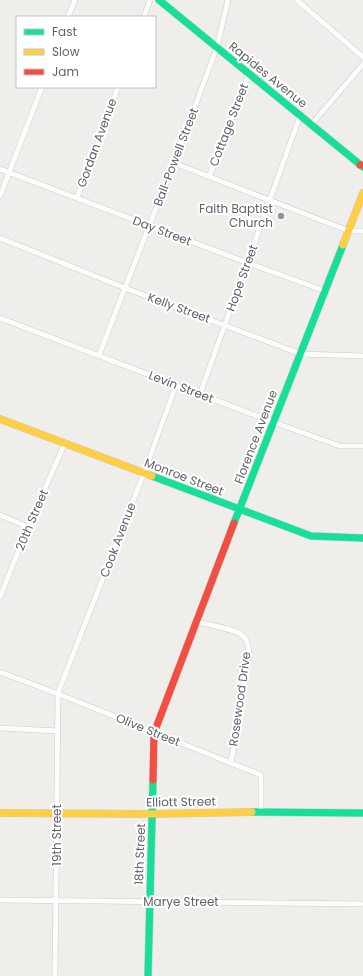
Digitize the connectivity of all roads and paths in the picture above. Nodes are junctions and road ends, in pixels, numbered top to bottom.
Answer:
1 (75, 0) edge
2 (150, 0) edge
3 (159, 0) edge
4 (228, 0) edge
5 (297, 0) edge
6 (68, 16) edge
7 (144, 16) edge
8 (217, 47) junction
9 (363, 57) edge
10 (363, 64) edge
11 (249, 74) junction
12 (42, 88) edge
13 (118, 88) edge
14 (300, 116) junction
15 (311, 124) junction
16 (174, 163) junction
17 (362, 166) edge
18 (0, 169) edge
19 (9, 172) junction
20 (209, 177) junction
21 (363, 193) edge
22 (0, 196) edge
23 (77, 198) junction
24 (270, 201) junction
25 (149, 226) junction
26 (349, 231) junction
27 (363, 231) edge
28 (0, 238) edge
29 (248, 263) junction
30 (125, 288) junction
31 (325, 291) junction
32 (0, 318) edge
33 (225, 325) junction
34 (301, 354) junction
35 (99, 356) junction
36 (363, 356) edge
37 (176, 385) junction
38 (200, 394) junction
39 (0, 419) edge
40 (273, 422) junction
41 (64, 443) junction
42 (363, 446) edge
43 (144, 473) junction
44 (240, 510) junction
45 (0, 515) edge
46 (28, 527) junction
47 (363, 538) edge
48 (0, 594) edge
49 (197, 622) junction
50 (0, 672) edge
51 (58, 694) junction
52 (0, 728) edge
53 (58, 731) junction
54 (154, 733) junction
55 (231, 763) junction
56 (261, 812) junction
57 (0, 813) edge
58 (363, 813) edge
59 (57, 814) junction
60 (152, 814) junction
61 (0, 900) edge
62 (56, 900) junction
63 (150, 902) junction
64 (363, 904) edge
65 (55, 976) edge
66 (148, 976) edge

1 - 6 street
2 - 7 street
3 - 8 street, Rapides Avenue
4 - 8 street, Ball-Powell Street
5 - 9 street
8 - 11 street, Rapides Avenue
8 - 16 street, Ball-Powell Street
10 - 15 street
11 - 14 street, Rapides Avenue
11 - 20 street, Cottage Street
12 - 19 street
13 - 23 street, Gordan Avenue
14 - 15 street, Rapides Avenue
14 - 24 street, Hope Street
15 - 17 street, Rapides Avenue
16 - 20 street
16 - 25 street, Ball-Powell Street
18 - 19 street, Day Street
19 - 22 street
19 - 23 street, Day Street
20 - 24 street
21 - 26 street, Florence Avenue
23 - 25 street, Day Street
24 - 26 street
24 - 29 street, Hope Street
25 - 29 street, Day Street
25 - 30 street, Ball-Powell Street
26 - 27 street
26 - 31 street, Florence Avenue
28 - 30 street, Kelly Street
29 - 31 street, Day Street
29 - 33 street, Hope Street
30 - 33 street, Kelly Street
30 - 35 street, Ball-Powell Street
31 - 34 street, Florence Avenue
32 - 35 street, Levin Street
33 - 34 street, Kelly Street
33 - 38 street, Hope Street
34 - 36 street, Kelly Street
34 - 40 street, Florence Avenue
35 - 37 street, Levin Street
37 - 38 street, Levin Street
37 - 43 street, Cook Avenue
38 - 40 street, Levin Street
39 - 41 street, Monroe Street
40 - 42 street, Levin Street
40 - 44 street, Florence Avenue
41 - 43 street, Monroe Street
41 - 46 street, 20th Street
43 - 44 street, Monroe Street
43 - 51 street, Cook Avenue
44 - 47 street, Monroe Street
44 - 49 street, Florence Avenue
45 - 46 street
46 - 48 street, 20th Street
49 - 54 street, Florence Avenue
49 - 55 street, Rosewood Drive
50 - 51 street, Olive Street
51 - 53 street, 19th Street
51 - 54 street, Olive Street
52 - 53 street
53 - 59 street, 19th Street
54 - 55 street, Olive Street
54 - 60 street, 18th Street
55 - 56 street, Olive Street
56 - 58 street, Elliott Street
56 - 60 street, Elliott Street
57 - 59 street, Elliott Street
59 - 60 street, Elliott Street
59 - 62 street, 19th Street
60 - 63 street, 18th Street
61 - 62 street, Marye Street
62 - 63 street, Marye Street
62 - 65 street, 19th Street
63 - 64 street, Marye Street
63 - 66 street, 18th Street

